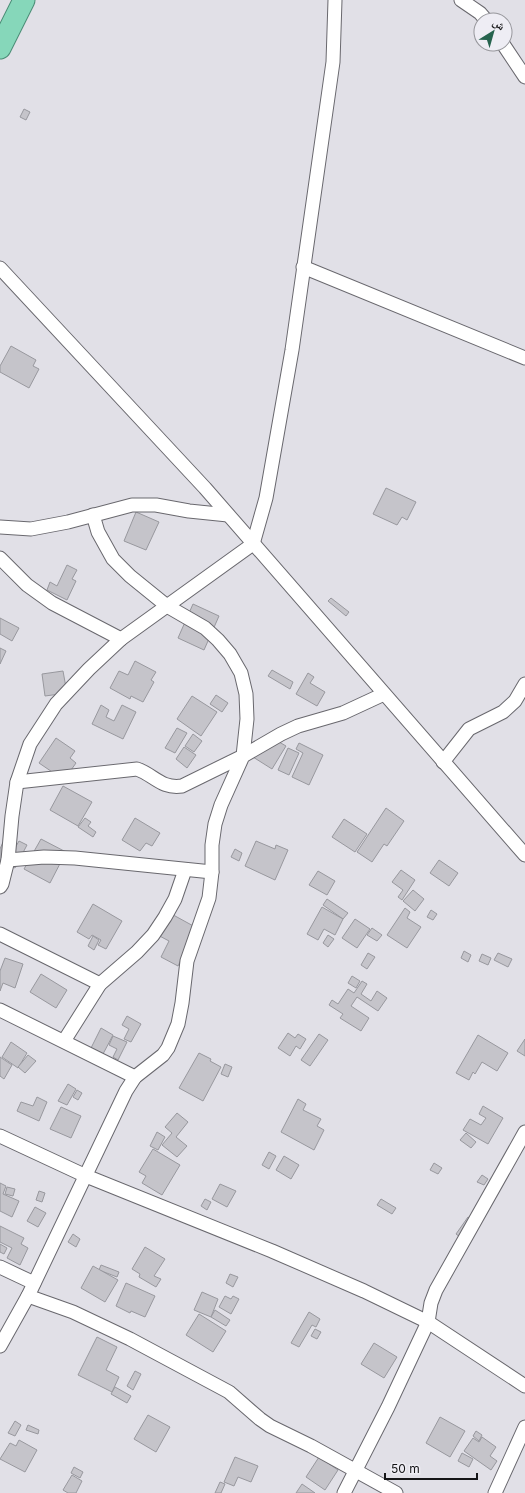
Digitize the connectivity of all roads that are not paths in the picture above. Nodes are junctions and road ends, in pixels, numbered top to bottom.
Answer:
1 (24, 0) edge
2 (335, 0) edge
3 (461, 0) edge
4 (479, 12) edge
5 (0, 48) edge
6 (508, 52) edge
7 (525, 77) edge
8 (0, 268) edge
9 (303, 268) junction
10 (525, 358) edge
11 (93, 515) junction
12 (228, 515) junction
13 (0, 527) edge
14 (253, 544) junction
15 (0, 558) edge
16 (167, 606) junction
17 (121, 639) junction
18 (525, 684) edge
19 (384, 694) junction
20 (243, 756) junction
21 (443, 762) junction
22 (16, 782) junction
23 (525, 855) edge
24 (8, 860) junction
25 (185, 870) junction
26 (212, 872) junction
27 (0, 887) edge
28 (0, 934) edge
29 (100, 984) junction
30 (0, 1010) edge
31 (64, 1042) junction
32 (135, 1077) junction
33 (525, 1132) edge
34 (0, 1136) edge
35 (86, 1176) junction
36 (0, 1267) edge
37 (34, 1283) junction
38 (28, 1296) junction
39 (428, 1322) junction
40 (0, 1346) edge
41 (525, 1386) edge
42 (525, 1427) edge
43 (355, 1471) junction
44 (344, 1493) edge
45 (396, 1493) edge
46 (495, 1493) edge

1 - 5 highway
2 - 9 street
3 - 4 street
6 - 7 street
8 - 12 street
9 - 10 street
9 - 14 street
11 - 12 street
11 - 13 street
11 - 16 street
12 - 14 street
14 - 16 street
14 - 19 street
15 - 17 street
16 - 17 street
16 - 20 street
17 - 22 street
18 - 21 street
19 - 20 street
19 - 21 street
20 - 22 street
20 - 26 street
21 - 23 street
22 - 24 street
24 - 25 street
24 - 27 street
25 - 26 street
25 - 29 street
26 - 32 street
28 - 29 street
29 - 31 street
30 - 31 street
31 - 32 street
32 - 35 street
33 - 39 street
34 - 35 street
35 - 37 street
35 - 39 street
36 - 37 street
37 - 38 street
38 - 40 street
38 - 43 street
39 - 41 street
39 - 43 street
42 - 46 street
43 - 44 street
43 - 45 street

